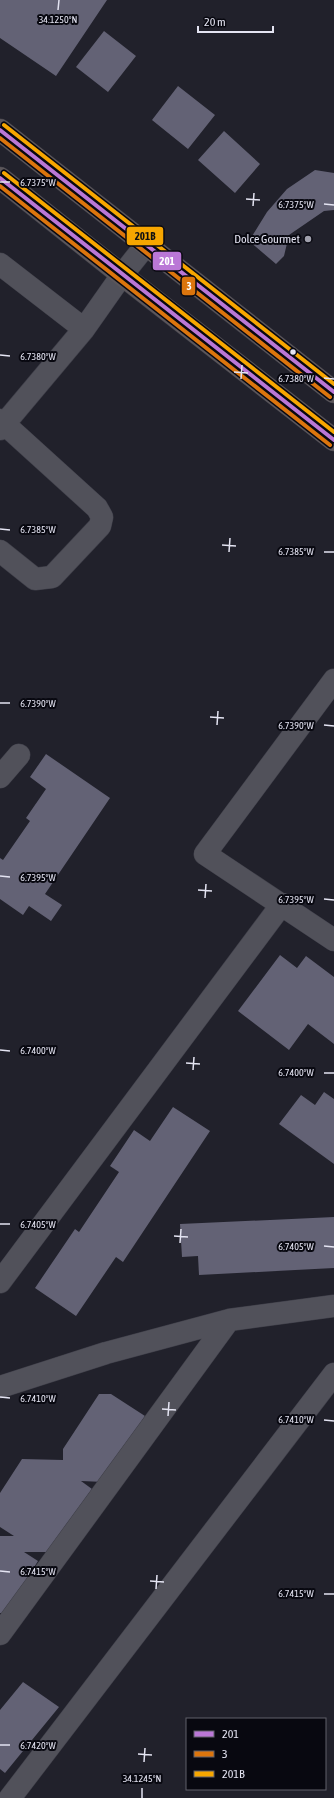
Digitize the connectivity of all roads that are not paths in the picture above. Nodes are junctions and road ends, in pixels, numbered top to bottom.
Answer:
1 (0, 130) edge
2 (0, 178) edge
3 (146, 245) junction
4 (0, 264) edge
5 (122, 275) junction
6 (84, 329) junction
7 (334, 392) edge
8 (2, 424) edge
9 (334, 440) edge
10 (0, 550) edge
11 (334, 680) edge
12 (19, 756) dead end
13 (0, 777) edge
14 (282, 904) junction
15 (334, 940) edge
16 (0, 1282) edge
17 (334, 1306) edge
18 (229, 1320) junction
19 (334, 1374) edge
20 (0, 1386) edge
21 (0, 1634) edge
22 (10, 1798) edge

1 - 3 main road
2 - 5 main road
3 - 5 street
3 - 7 main road
4 - 6 street
5 - 6 street
5 - 9 main road
6 - 8 street
8 - 10 street
11 - 14 street
12 - 13 street
14 - 15 street
14 - 16 street
17 - 18 street
18 - 20 street
18 - 21 street
19 - 22 street

